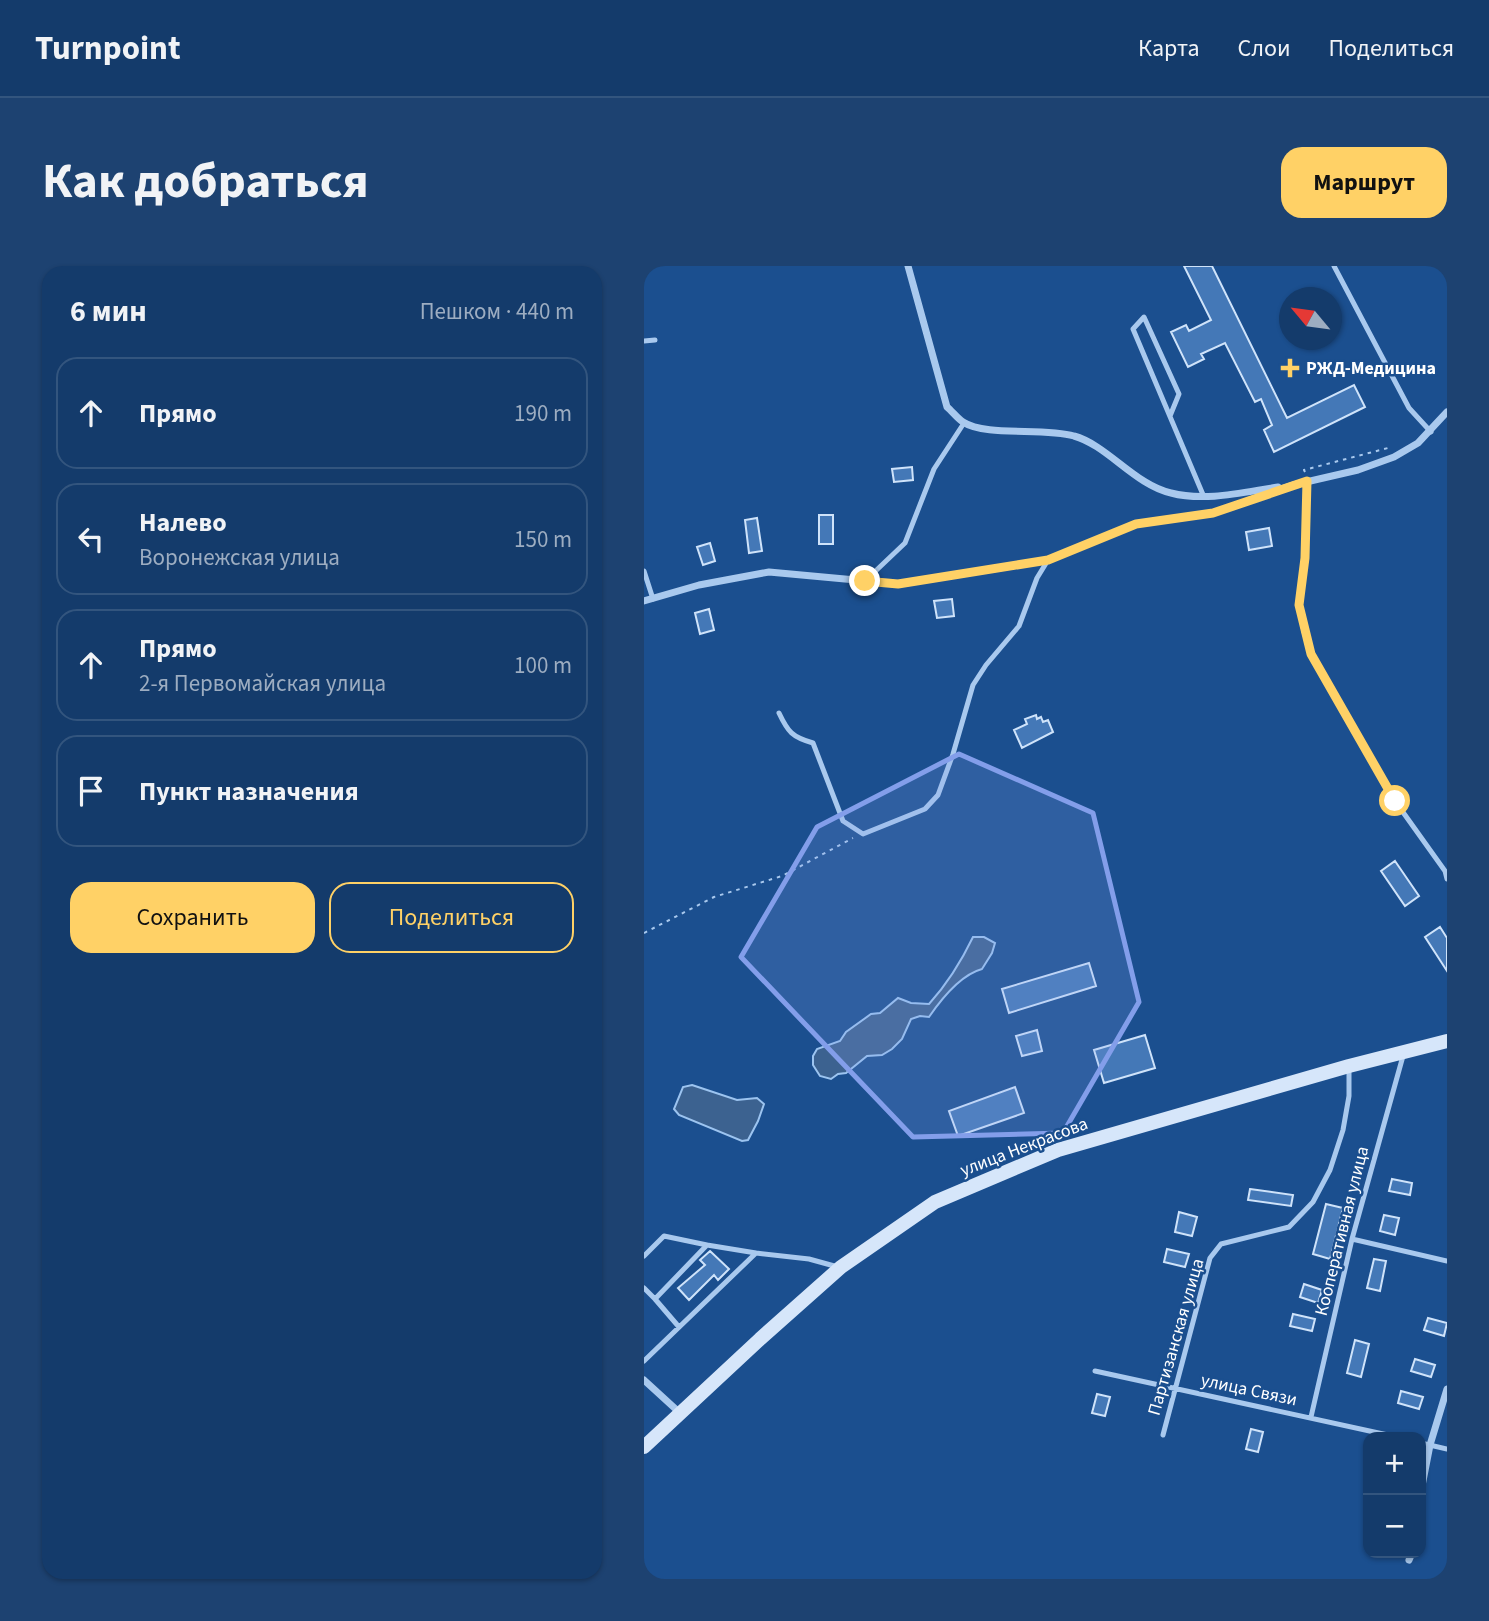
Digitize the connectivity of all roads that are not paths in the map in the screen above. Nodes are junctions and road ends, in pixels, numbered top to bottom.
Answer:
1 (908, 266) edge
2 (1334, 266) edge
3 (656, 340) dead end
4 (644, 341) edge
5 (1447, 412) edge
6 (1170, 416) junction
7 (964, 423) junction
8 (1431, 432) junction
9 (1307, 481) junction
10 (1293, 485) junction
11 (1204, 497) junction
12 (1048, 560) junction
13 (644, 571) edge
14 (865, 581) junction
15 (653, 599) junction
16 (644, 601) edge
17 (779, 713) dead end
18 (1447, 879) edge
19 (1447, 1041) edge
20 (1404, 1053) junction
21 (1349, 1066) junction
22 (1352, 1239) junction
23 (707, 1245) junction
24 (756, 1253) junction
25 (644, 1256) edge
26 (1447, 1261) edge
27 (841, 1267) junction
28 (644, 1288) edge
29 (655, 1299) junction
30 (679, 1328) junction
31 (644, 1361) edge
32 (1095, 1371) dead end
33 (644, 1380) edge
34 (1174, 1388) junction
35 (1447, 1389) edge
36 (680, 1413) junction
37 (1311, 1417) junction
38 (1376, 1432) edge
39 (1163, 1435) dead end
40 (1426, 1444) edge
41 (1430, 1445) junction
42 (644, 1447) edge
43 (1447, 1449) edge
44 (1426, 1465) edge

1 - 7 street
2 - 8 lane
3 - 4 lane
5 - 8 street
6 - 6 lane
6 - 11 lane
7 - 11 street
7 - 14 lane
8 - 9 street
9 - 10 street
9 - 18 lane
10 - 11 street
10 - 12 street
12 - 14 street
12 - 17 lane
13 - 15 lane
14 - 15 street
15 - 16 street
19 - 20 main road, улица Некрасова
20 - 21 main road, улица Некрасова
20 - 22 lane, Кооперативная улица
21 - 27 main road, улица Некрасова
21 - 34 lane, Партизанская улица
22 - 26 lane
22 - 37 lane, Кооперативная улица
23 - 24 lane
23 - 25 lane
23 - 29 lane
24 - 27 lane
24 - 30 lane
27 - 36 main road, улица Некрасова
28 - 29 lane
29 - 30 lane
30 - 31 lane
32 - 34 lane, улица Связи
33 - 36 street
34 - 37 lane, улица Связи
34 - 39 lane, Партизанская улица
35 - 41 street
36 - 42 main road, улица Некрасова
37 - 38 lane, улица Связи
40 - 41 lane
41 - 43 lane
41 - 44 street

